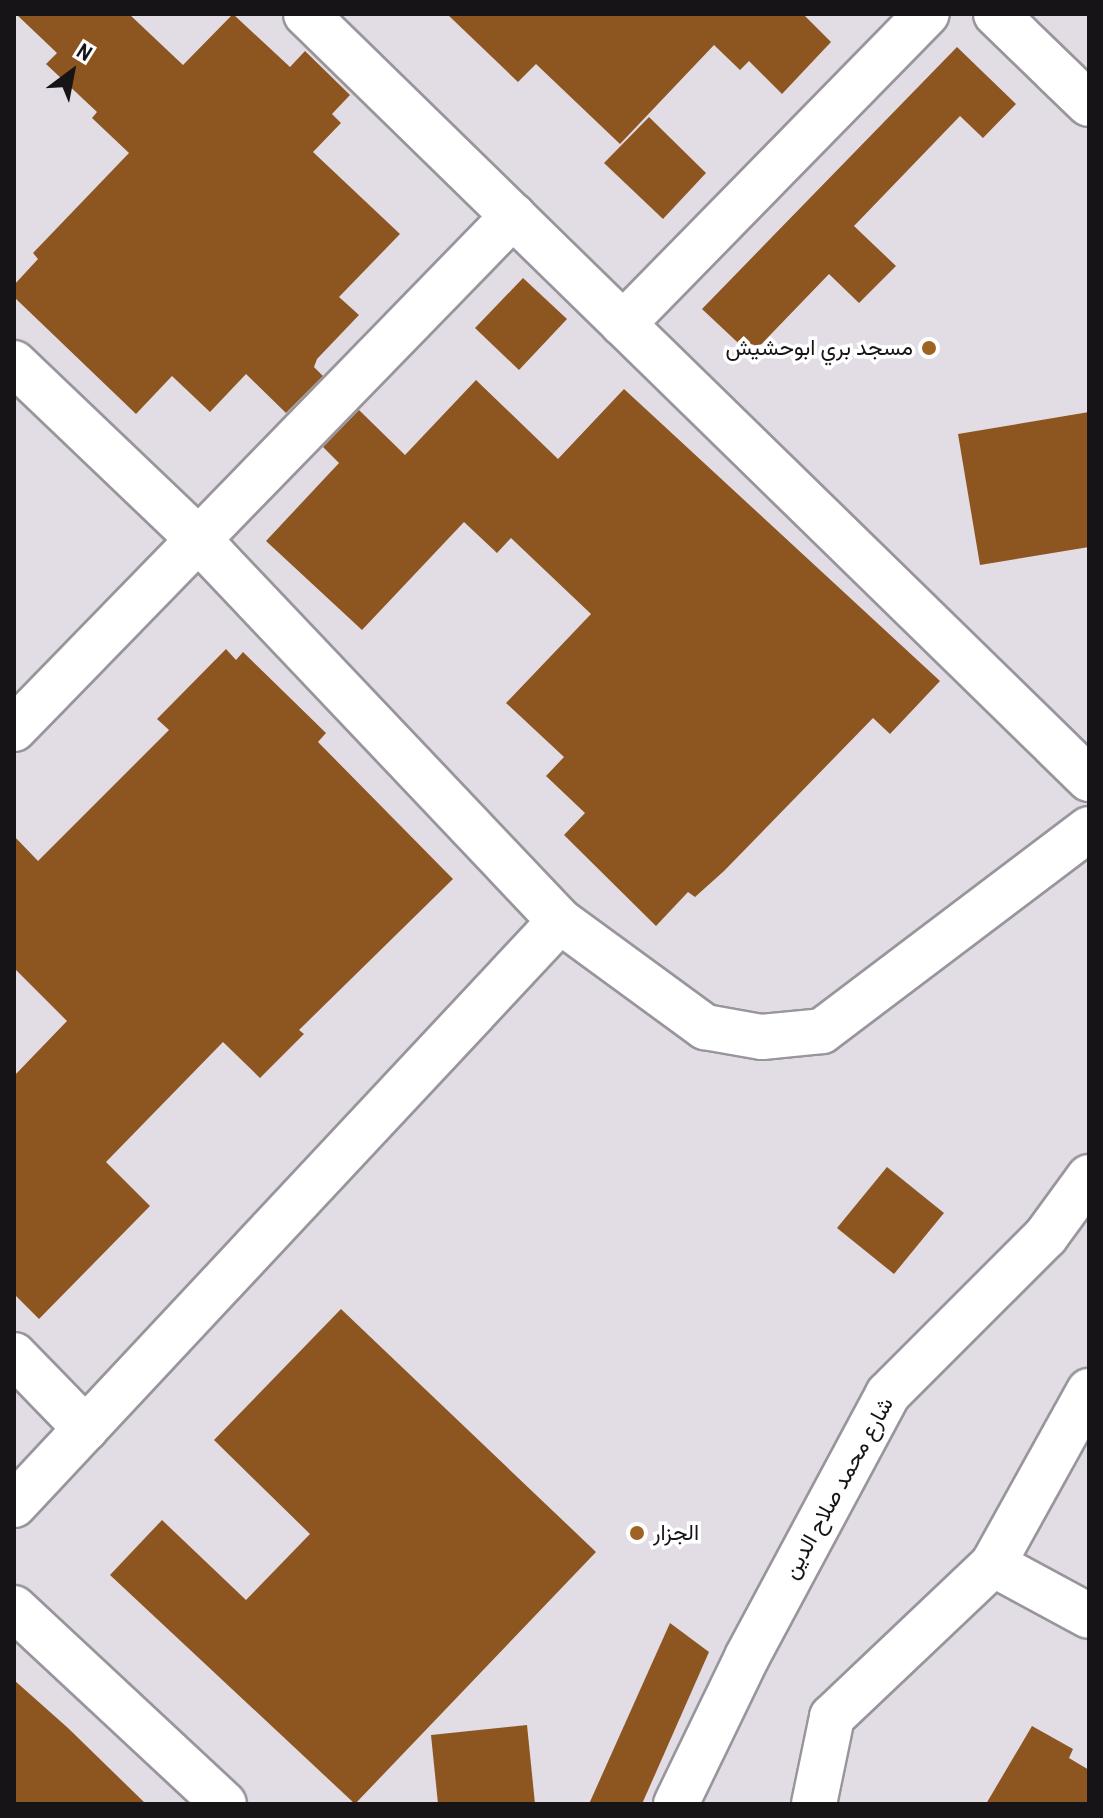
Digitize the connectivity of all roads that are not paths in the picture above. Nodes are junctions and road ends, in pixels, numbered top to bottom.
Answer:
1 (306, 14) edge
2 (927, 14) edge
3 (996, 14) edge
4 (1089, 104) edge
5 (513, 216) junction
6 (623, 324) junction
7 (14, 363) edge
8 (197, 538) junction
9 (14, 729) edge
10 (1089, 779) edge
11 (1089, 829) edge
12 (560, 921) junction
13 (1089, 1177) edge
14 (14, 1355) edge
15 (1089, 1391) edge
16 (86, 1429) junction
17 (14, 1505) edge
18 (993, 1564) junction
19 (14, 1608) edge
20 (1089, 1616) edge
21 (224, 1804) edge
22 (676, 1804) edge
23 (814, 1804) edge

1 - 5 street
2 - 6 street
3 - 4 street
5 - 6 street
5 - 8 street
6 - 10 street
7 - 8 street
8 - 9 street
8 - 12 street
11 - 12 street
12 - 16 street
13 - 22 street, شارع محمد صلاح الدين
14 - 16 street
15 - 18 street
16 - 17 street
18 - 20 street
18 - 23 street
19 - 21 street

